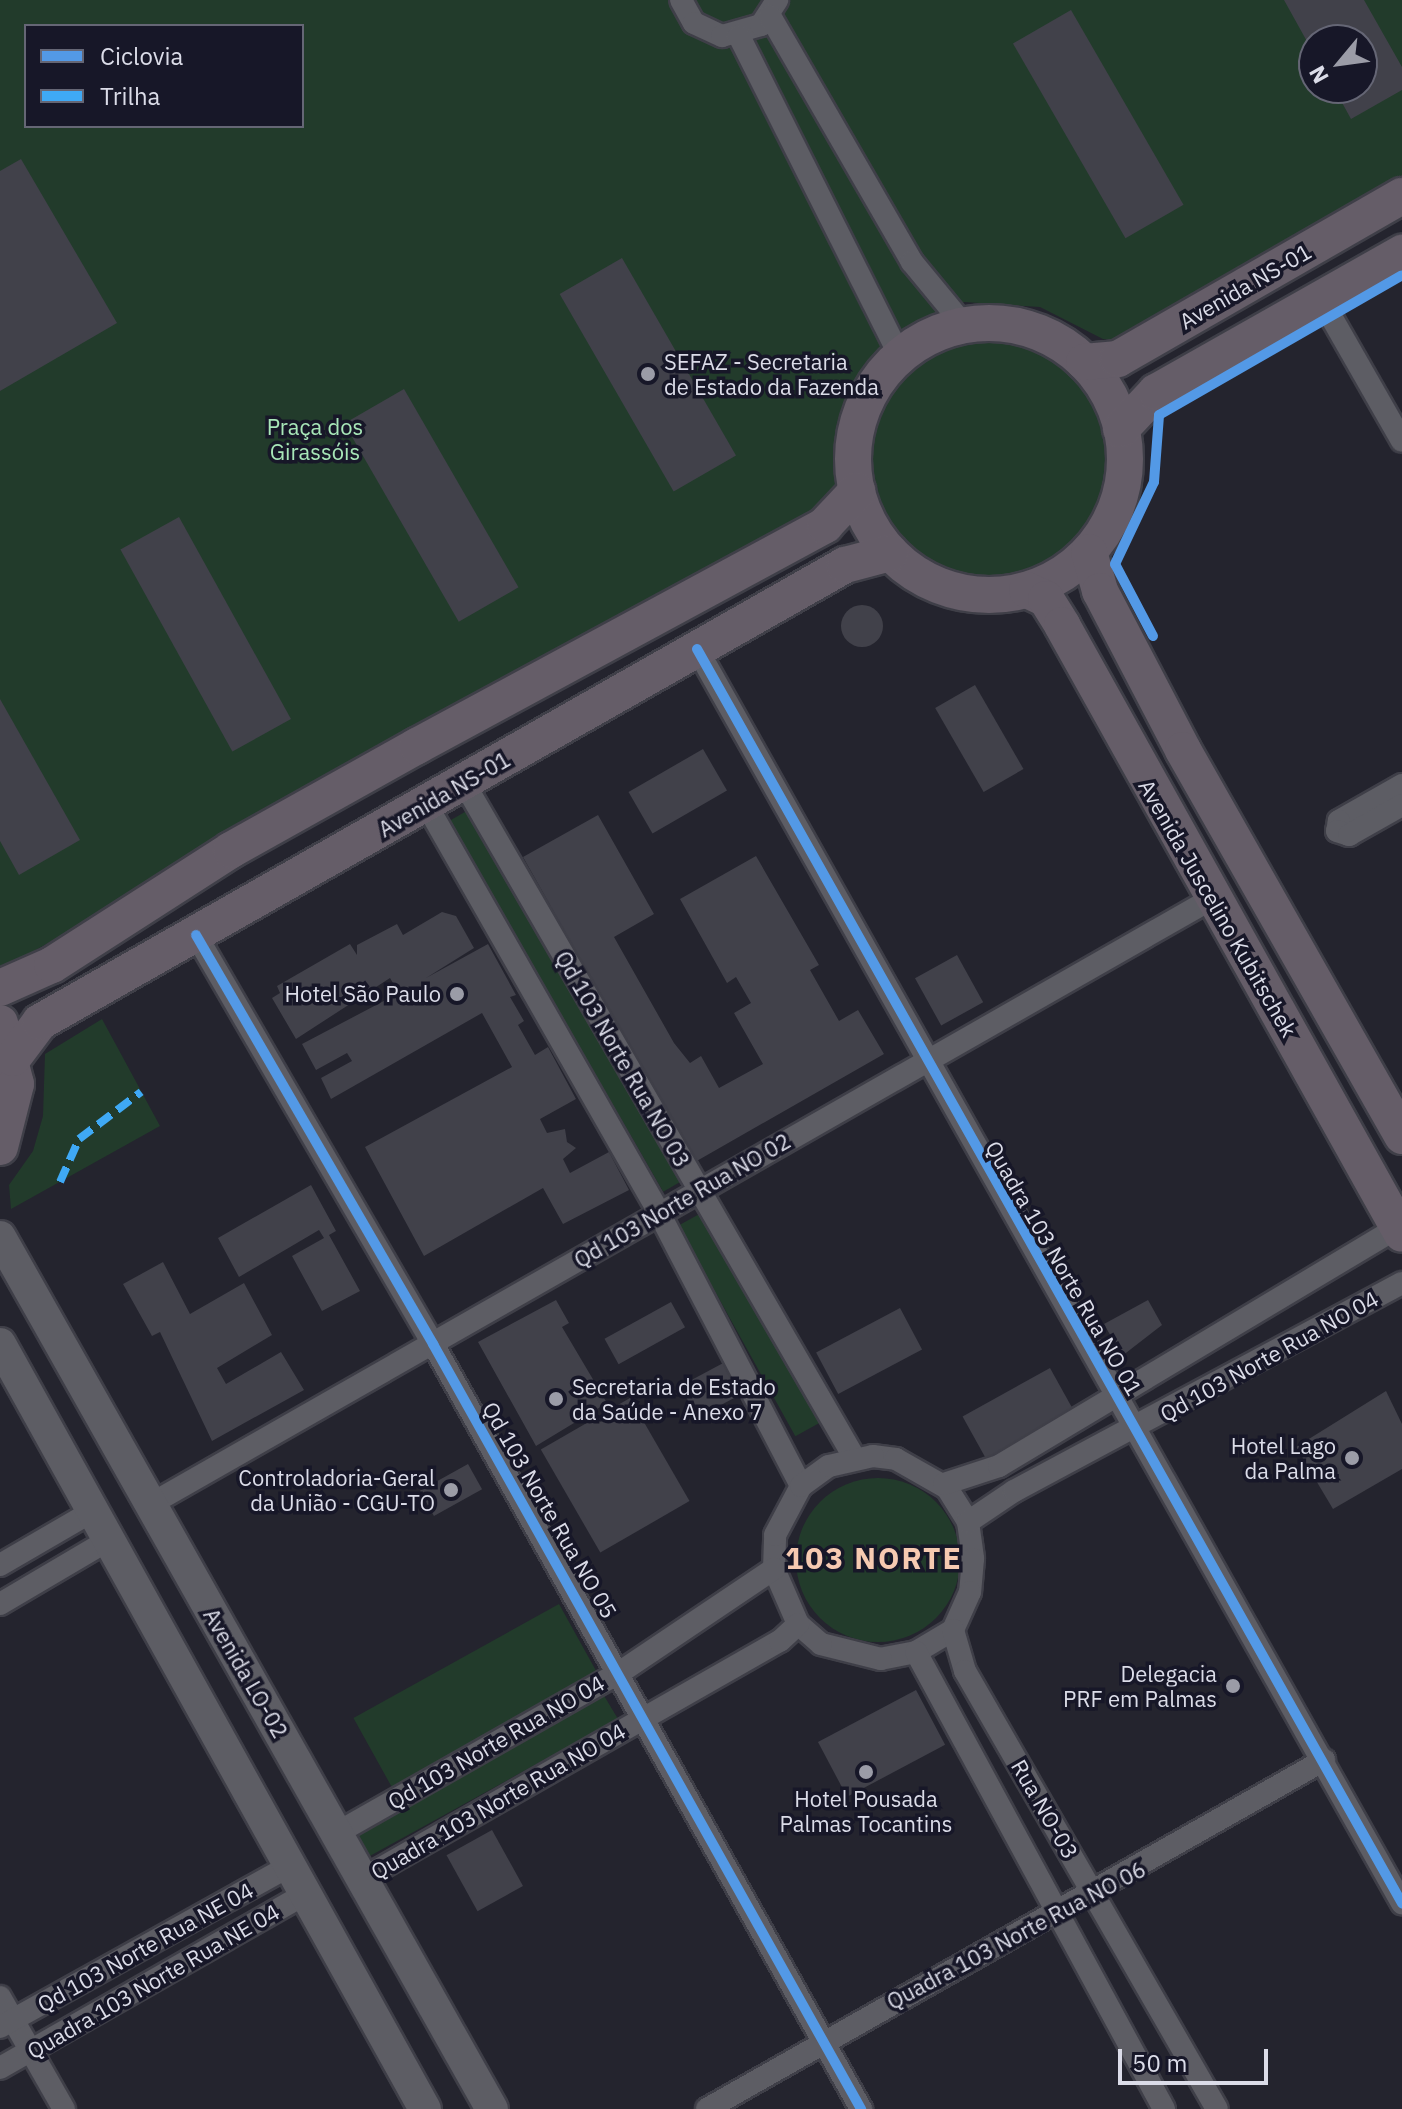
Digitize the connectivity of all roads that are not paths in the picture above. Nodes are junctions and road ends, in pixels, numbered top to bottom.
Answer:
1 (681, 0) edge
2 (773, 8) edge
3 (739, 36) junction
4 (1402, 196) edge
5 (1402, 253) edge
6 (1321, 299) junction
7 (964, 325) junction
8 (900, 356) junction
9 (1084, 362) junction
10 (1121, 429) junction
11 (1402, 441) edge
12 (857, 491) junction
13 (1089, 552) junction
14 (890, 553) junction
15 (1027, 590) junction
16 (697, 649) junction
17 (464, 783) junction
18 (1402, 785) edge
19 (426, 804) junction
20 (1402, 805) edge
21 (1213, 898) junction
22 (196, 935) junction
23 (0, 988) edge
24 (0, 1023) edge
25 (13, 1058) junction
26 (922, 1059) junction
27 (1402, 1136) edge
28 (0, 1147) edge
29 (699, 1191) junction
30 (659, 1213) junction
31 (1400, 1230) edge
32 (0, 1237) edge
33 (1402, 1283) edge
34 (0, 1344) edge
35 (433, 1344) junction
36 (1113, 1395) junction
37 (1133, 1430) junction
38 (855, 1459) junction
39 (944, 1484) junction
40 (801, 1486) junction
41 (151, 1504) junction
42 (91, 1512) junction
43 (968, 1522) junction
44 (107, 1541) junction
45 (0, 1565) edge
46 (774, 1569) junction
47 (0, 1604) edge
48 (798, 1624) junction
49 (953, 1630) junction
50 (916, 1652) junction
51 (619, 1673) junction
52 (645, 1718) junction
53 (1324, 1760) junction
54 (337, 1833) junction
55 (289, 1866) junction
56 (362, 1879) junction
57 (305, 1894) junction
58 (1094, 1895) junction
59 (1402, 1903) edge
60 (1055, 1916) junction
61 (0, 1997) edge
62 (6, 2024) edge
63 (821, 2039) junction
64 (32, 2051) junction
65 (0, 2068) edge
66 (64, 2109) edge
67 (425, 2109) edge
68 (492, 2109) edge
69 (707, 2109) edge
70 (861, 2109) edge
71 (1164, 2109) edge
72 (1217, 2109) edge

1 - 3 street
2 - 3 street
2 - 7 street
3 - 8 street
4 - 9 main road, Avenida NS-01
5 - 6 main road
6 - 10 main road
6 - 11 street
7 - 8 main road
7 - 9 main road
8 - 12 main road
9 - 10 main road
10 - 13 main road
12 - 14 main road
12 - 23 main road
13 - 15 main road
13 - 27 main road, Avenida Juscelino Kubitschek
14 - 15 main road
14 - 16 main road, Avenida NS-01
15 - 21 main road, Avenida Juscelino Kubitschek
16 - 17 main road, Avenida NS-01
16 - 26 street, Quadra 103 Norte Rua NO 01
17 - 19 main road, Avenida NS-01
17 - 29 street, Qd 103 Norte Rua NO 03
18 - 20 street
19 - 22 main road, Avenida NS-01
19 - 30 street, Qd 103 Norte Rua NO 03
21 - 26 street, Qd 103 Norte Rua NO 02
21 - 31 main road, Avenida Juscelino Kubitschek
22 - 25 main road, Avenida NS-01
22 - 35 street, Qd 103 Norte Rua NO 05
24 - 25 main road
25 - 28 main road
26 - 29 street, Qd 103 Norte Rua NO 02
26 - 36 street, Quadra 103 Norte Rua NO 01
29 - 30 street, Qd 103 Norte Rua NO 02
29 - 38 street, Qd 103 Norte Rua NO 03
30 - 35 street, Qd 103 Norte Rua NO 02
30 - 40 street, Qd 103 Norte Rua NO 03
31 - 36 street, Qd 103 Norte Rua NO 04
32 - 41 street, Avenida LO-02
33 - 37 street, Qd 103 Norte Rua NO 04
34 - 42 street
35 - 41 street, Qd 103 Norte Rua NO 02
35 - 51 street, Qd 103 Norte Rua NO 05
36 - 37 street, Quadra 103 Norte Rua NO 01
36 - 39 street, Qd 103 Norte Rua NO 04
37 - 43 street, Qd 103 Norte Rua NO 04
37 - 53 street, Quadra 103 Norte Rua NO 01
38 - 39 street
38 - 40 street
39 - 43 street
40 - 46 street
41 - 54 street, Avenida LO-02
42 - 44 street
42 - 45 street
43 - 49 street
44 - 47 street
44 - 55 street
46 - 48 street
46 - 51 street, Qd 103 Norte Rua NO 04
48 - 50 street
48 - 52 street, Quadra 103 Norte Rua NO 04
49 - 50 street
49 - 58 street, Rua NO-03
50 - 60 street
51 - 52 street, Qd 103 Norte Rua NO 05
51 - 54 street, Qd 103 Norte Rua NO 04
52 - 56 street, Quadra 103 Norte Rua NO 04
52 - 63 street, Qd 103 Norte Rua NO 05
53 - 58 street, Quadra 103 Norte Rua NO 06
53 - 59 street, Quadra 103 Norte Rua NO 01
54 - 56 street, Avenida LO-02
55 - 57 street
55 - 62 street, Qd 103 Norte Rua NE 04
56 - 68 street, Avenida LO-02
57 - 64 street, Quadra 103 Norte Rua NE 04
57 - 67 street
58 - 60 street, Quadra 103 Norte Rua NO 06
58 - 72 street, Rua NO-03
60 - 63 street, Quadra 103 Norte Rua NO 06
60 - 71 street
61 - 62 street
62 - 64 street
63 - 69 street, Quadra 103 Norte Rua NO 06
63 - 70 street, Qd 103 Norte Rua NO 05
64 - 65 street, Quadra 103 Norte Rua NE 04
64 - 66 street

